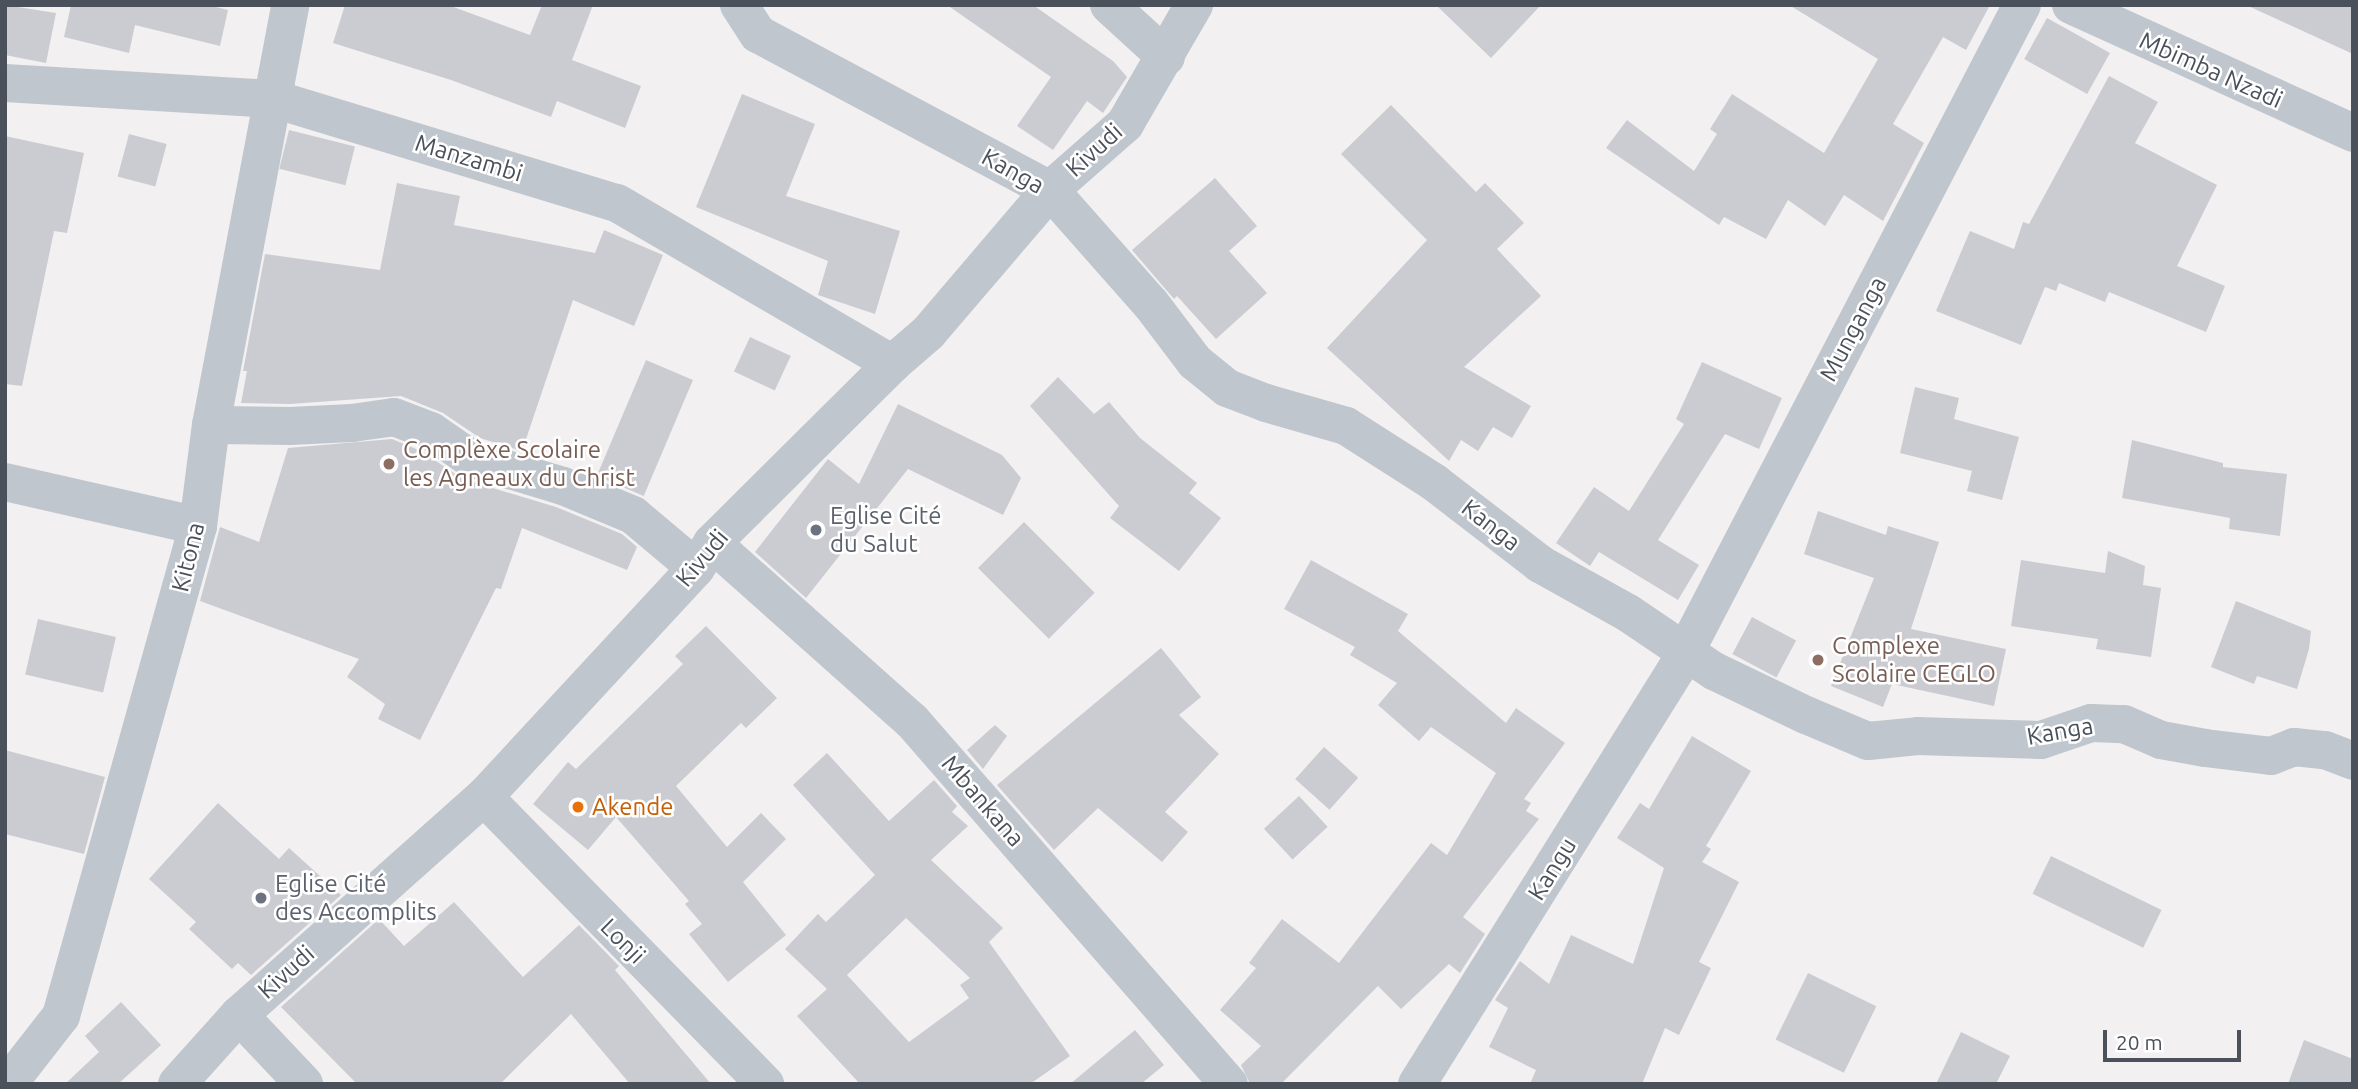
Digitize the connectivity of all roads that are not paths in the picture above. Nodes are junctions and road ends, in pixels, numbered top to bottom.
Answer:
1 (290, 5) edge
2 (739, 5) edge
3 (1109, 5) edge
4 (1194, 5) edge
5 (2022, 5) edge
6 (2071, 5) edge
7 (1166, 57) junction
8 (5, 83) edge
9 (274, 99) junction
10 (2353, 133) edge
11 (1050, 190) junction
12 (892, 364) junction
13 (211, 425) junction
14 (5, 482) edge
15 (198, 526) junction
16 (704, 555) junction
17 (1685, 652) junction
18 (2353, 761) edge
19 (484, 797) junction
20 (239, 1015) junction
21 (1424, 1082) edge
22 (8, 1084) edge
23 (177, 1084) edge
24 (304, 1084) edge
25 (765, 1084) edge
26 (1229, 1084) edge

1 - 9 street, Kitona
2 - 11 street, Kanga
3 - 7 street
4 - 7 street, Kivudi
5 - 17 street, Munganga
6 - 10 street, Mbimba Nzadi
7 - 11 street, Kivudi
8 - 9 street, Manzambi
9 - 12 street, Manzambi
9 - 13 street, Kitona
11 - 12 street, Kivudi
11 - 17 street, Kanga
12 - 16 street, Kivudi
13 - 15 street, Kitona
13 - 16 street, Mbankana
14 - 15 street
15 - 22 street, Kitona
16 - 19 street, Kivudi
16 - 26 street, Mbankana
17 - 18 street, Kanga
17 - 21 street, Kangu
19 - 20 street, Kivudi
19 - 25 street, Lonji
20 - 23 street, Kivudi
20 - 24 street

